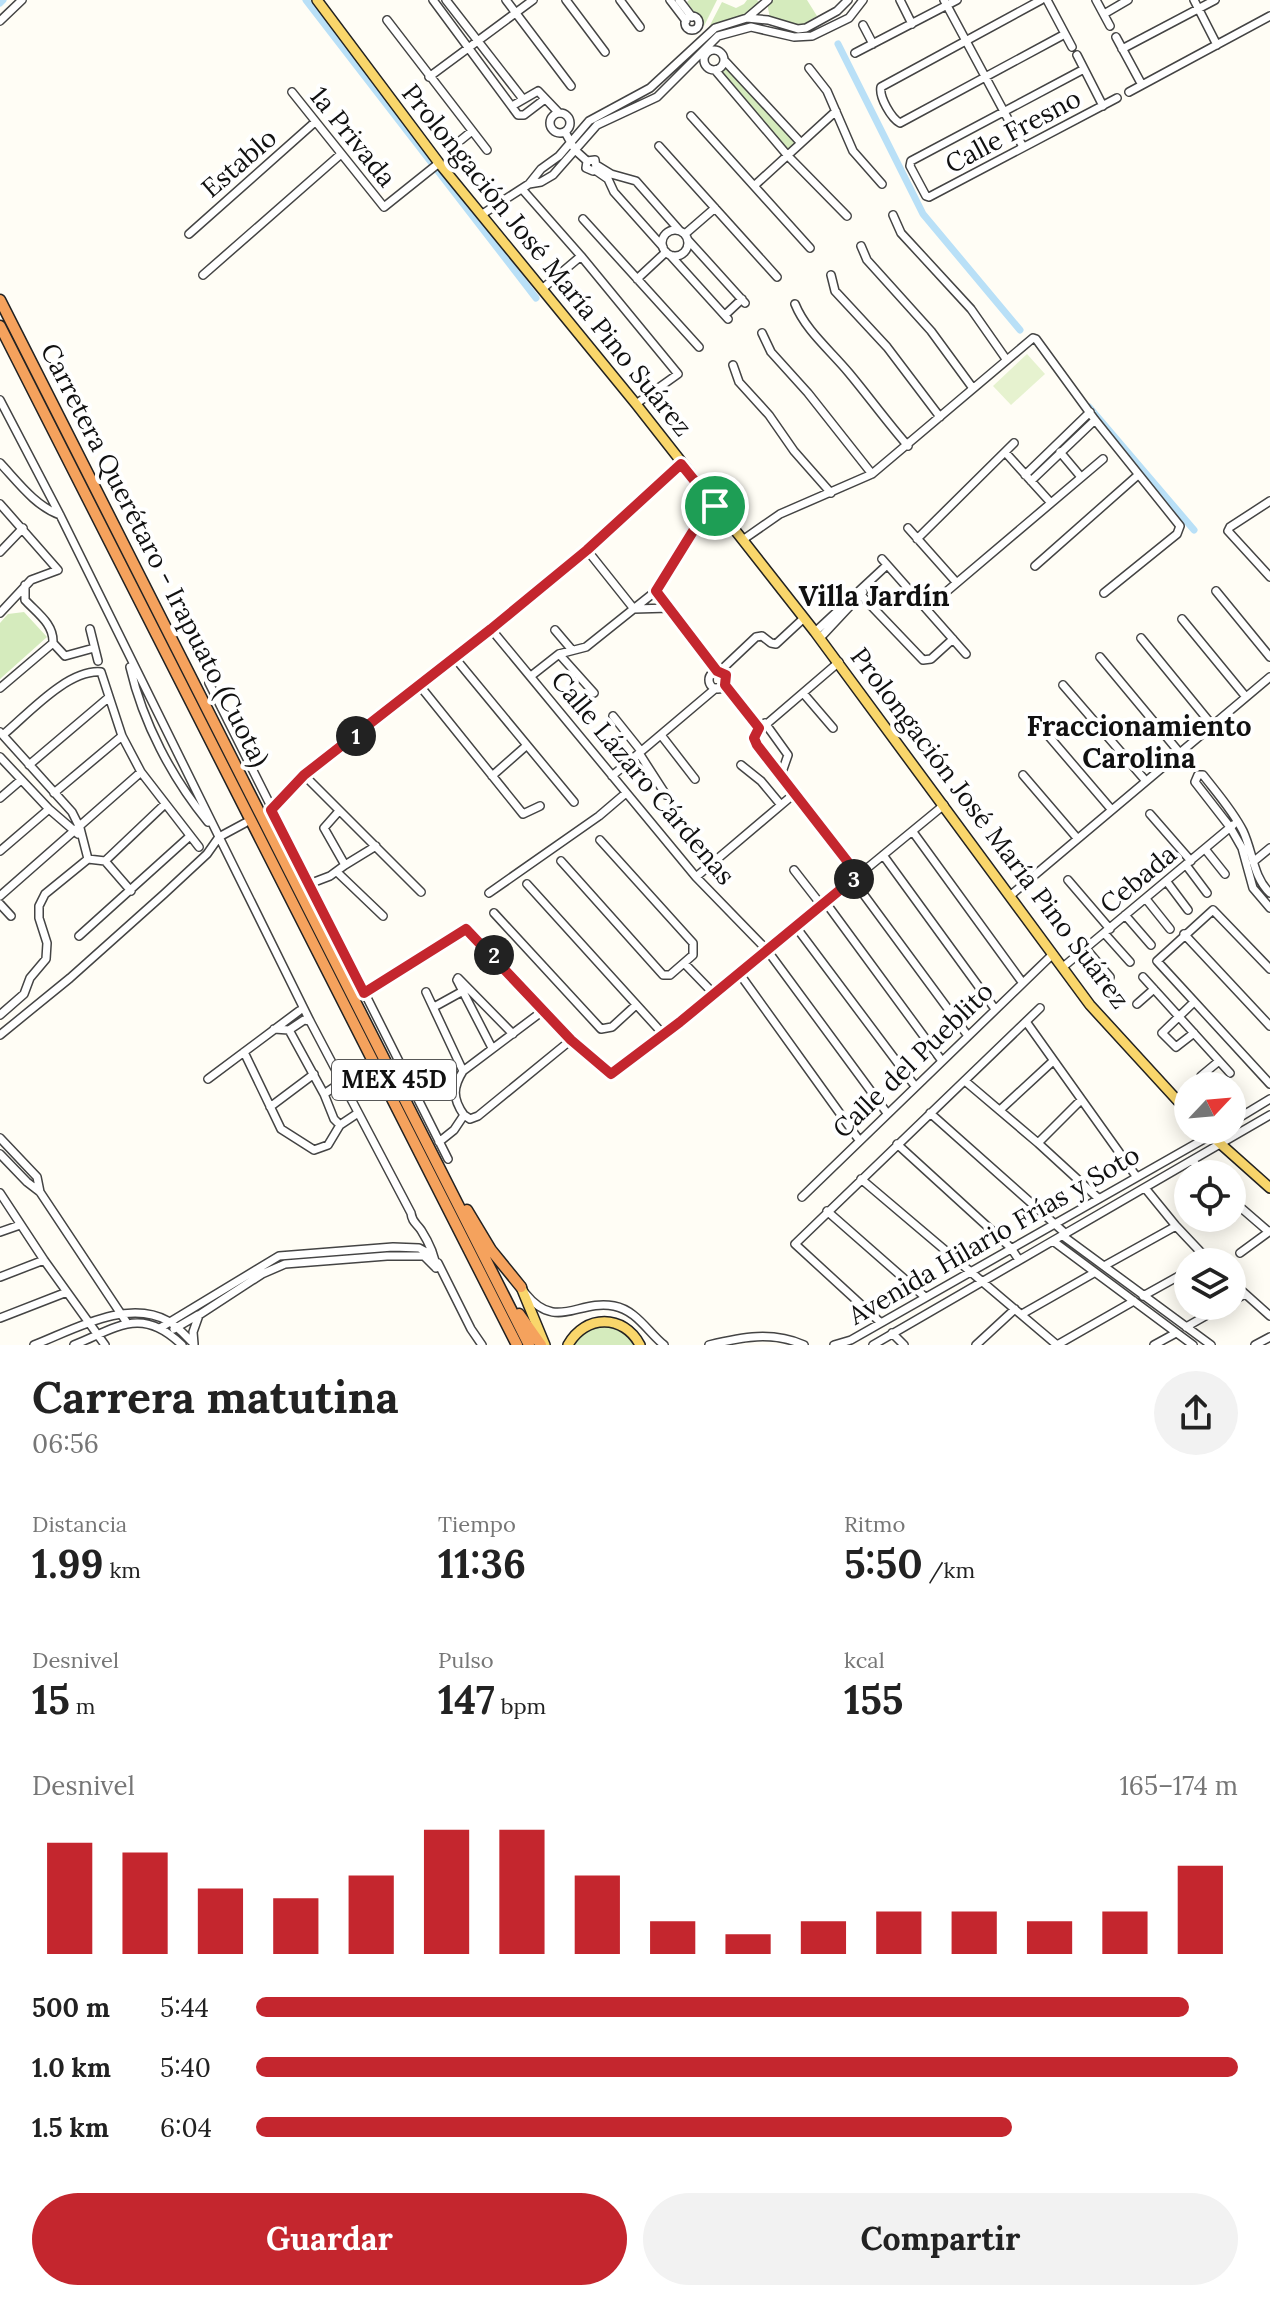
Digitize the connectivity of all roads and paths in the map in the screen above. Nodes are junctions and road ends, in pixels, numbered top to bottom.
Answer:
1 (22, 0) edge
2 (317, 0) edge
3 (433, 0) edge
4 (446, 0) edge
5 (506, 0) edge
6 (533, 0) edge
7 (566, 0) edge
8 (620, 0) edge
9 (670, 0) edge
10 (679, 0) edge
11 (768, 0) edge
12 (848, 0) edge
13 (900, 0) edge
14 (957, 0) edge
15 (1044, 0) edge
16 (1096, 0) edge
17 (1128, 0) edge
18 (1194, 0) edge
19 (1215, 0) edge
20 (860, 1) edge
21 (945, 3) edge
22 (1198, 9) junction
23 (516, 12) junction
24 (1104, 14) junction
25 (1270, 16) edge
26 (747, 18) junction
27 (689, 19) junction
28 (387, 20) dead end
29 (0, 21) edge
30 (912, 24) junction
31 (863, 25) dead end
32 (1110, 26) dead end
33 (640, 27) dead end
34 (1065, 34) junction
35 (1116, 37) dead end
36 (705, 39) junction
37 (477, 41) junction
38 (966, 41) junction
39 (873, 44) junction
40 (1217, 45) junction
41 (1072, 47) dead end
42 (469, 48) junction
43 (1122, 49) junction
44 (718, 51) junction
45 (605, 52) dead end
46 (704, 53) junction
47 (855, 53) dead end
48 (1077, 55) dead end
49 (724, 60) junction
50 (809, 68) dead end
51 (1084, 69) junction
52 (715, 70) junction
53 (985, 76) junction
54 (429, 77) junction
55 (1142, 85) junction
56 (571, 86) dead end
57 (292, 92) dead end
58 (1129, 92) dead end
59 (1117, 98) dead end
60 (523, 99) junction
61 (542, 101) junction
62 (512, 106) junction
63 (1103, 106) junction
64 (836, 111) junction
65 (1004, 112) junction
66 (555, 115) junction
67 (691, 116) dead end
68 (315, 122) junction
69 (472, 131) junction
70 (565, 132) junction
71 (461, 140) dead end
72 (801, 143) junction
73 (573, 146) junction
74 (659, 146) dead end
75 (1023, 147) junction
76 (487, 150) dead end
77 (341, 154) junction
78 (788, 156) junction
79 (439, 163) junction
80 (609, 177) junction
81 (882, 184) dead end
82 (526, 186) junction
83 (754, 186) junction
84 (715, 208) junction
85 (481, 215) junction
86 (893, 215) dead end
87 (847, 216) dead end
88 (583, 219) dead end
89 (189, 234) dead end
90 (684, 235) junction
91 (861, 246) dead end
92 (810, 248) dead end
93 (666, 251) junction
94 (581, 256) junction
95 (203, 275) dead end
96 (831, 275) dead end
97 (777, 277) dead end
98 (637, 279) junction
99 (542, 289) junction
100 (0, 300) edge
101 (795, 304) dead end
102 (0, 326) edge
103 (762, 333) dead end
104 (699, 347) dead end
105 (1006, 359) junction
106 (733, 365) dead end
107 (972, 387) junction
108 (0, 400) edge
109 (636, 404) junction
110 (1090, 412) junction
111 (940, 417) junction
112 (1095, 420) junction
113 (1014, 443) dead end
114 (908, 446) junction
115 (1055, 447) junction
116 (1005, 452) junction
117 (1062, 455) junction
118 (1103, 459) dead end
119 (0, 463) edge
120 (681, 464) junction
121 (872, 474) junction
122 (1025, 475) junction
123 (1138, 475) junction
124 (1081, 477) junction
125 (1031, 481) junction
126 (831, 493) junction
127 (1270, 501) edge
128 (1051, 503) junction
129 (0, 504) edge
130 (715, 506) junction
131 (60, 515) junction
132 (23, 528) junction
133 (908, 528) dead end
134 (744, 539) junction
135 (917, 539) junction
136 (587, 550) junction
137 (0, 552) edge
138 (1035, 566) dead end
139 (1270, 577) edge
140 (956, 582) junction
141 (25, 585) junction
142 (656, 591) junction
143 (1216, 591) dead end
144 (946, 592) dead end
145 (1104, 593) dead end
146 (860, 594) junction
147 (11, 600) junction
148 (25, 600) junction
149 (670, 608) junction
150 (634, 609) junction
151 (0, 613) edge
152 (804, 618) junction
153 (1182, 619) dead end
154 (90, 629) dead end
155 (491, 629) junction
156 (555, 630) dead end
157 (818, 635) junction
158 (1141, 638) dead end
159 (953, 639) junction
160 (53, 643) junction
161 (94, 648) junction
162 (572, 650) junction
163 (559, 654) junction
164 (966, 654) dead end
165 (1100, 657) dead end
166 (1270, 657) edge
167 (455, 658) junction
168 (98, 661) dead end
169 (839, 662) junction
170 (718, 671) junction
171 (531, 676) junction
172 (1270, 677) edge
173 (209, 683) dead end
174 (1063, 685) dead end
175 (420, 686) junction
176 (720, 687) junction
177 (0, 688) edge
178 (594, 693) dead end
179 (803, 693) junction
180 (1246, 697) junction
181 (108, 698) junction
182 (613, 716) dead end
183 (762, 725) junction
184 (1212, 725) junction
185 (1040, 726) dead end
186 (833, 728) dead end
187 (2, 733) edge
188 (661, 735) junction
189 (122, 736) junction
190 (526, 746) junction
191 (640, 752) junction
192 (1179, 752) junction
193 (0, 757) edge
194 (29, 765) junction
195 (741, 765) dead end
196 (141, 772) junction
197 (304, 775) junction
198 (781, 775) junction
199 (1023, 775) dead end
200 (492, 776) junction
201 (612, 776) junction
202 (695, 779) dead end
203 (21, 780) junction
204 (1145, 780) junction
205 (54, 793) junction
206 (626, 793) junction
207 (794, 794) junction
208 (666, 795) dead end
209 (0, 798) edge
210 (574, 802) dead end
211 (165, 804) junction
212 (781, 805) junction
213 (944, 805) junction
214 (540, 806) dead end
215 (49, 809) junction
216 (1111, 809) junction
217 (269, 811) junction
218 (339, 811) junction
219 (1150, 814) dead end
220 (1238, 821) junction
221 (245, 823) dead end
222 (1230, 827) junction
223 (79, 832) junction
224 (913, 832) junction
225 (190, 836) junction
226 (219, 837) junction
227 (1077, 838) junction
228 (600, 840) dead end
229 (376, 846) junction
230 (199, 847) dead end
231 (1270, 848) edge
232 (1205, 849) junction
233 (0, 851) edge
234 (883, 855) junction
235 (88, 859) junction
236 (105, 861) junction
237 (561, 861) dead end
238 (344, 863) junction
239 (1188, 863) junction
240 (1251, 863) junction
241 (794, 870) dead end
242 (337, 872) junction
243 (1225, 874) dead end
244 (696, 877) junction
245 (856, 877) junction
246 (1068, 880) dead end
247 (1167, 882) junction
248 (309, 884) junction
249 (527, 884) dead end
250 (131, 891) junction
251 (421, 892) dead end
252 (489, 893) dead end
253 (1207, 893) dead end
254 (1270, 893) edge
255 (1011, 895) junction
256 (0, 896) edge
257 (1146, 899) junction
258 (0, 904) edge
259 (824, 904) junction
260 (1270, 908) edge
261 (1188, 910) dead end
262 (494, 913) dead end
263 (1125, 915) junction
264 (11, 916) dead end
265 (383, 916) dead end
266 (796, 927) junction
267 (1170, 929) dead end
268 (1108, 931) junction
269 (1184, 934) junction
270 (79, 936) dead end
271 (1151, 945) dead end
272 (767, 950) junction
273 (1087, 950) junction
274 (1053, 954) junction
275 (1130, 962) dead end
276 (684, 963) junction
277 (1063, 967) junction
278 (1270, 969) edge
279 (739, 973) junction
280 (1110, 977) dead end
281 (1143, 977) dead end
282 (1022, 982) junction
283 (1154, 989) junction
284 (463, 991) junction
285 (426, 992) dead end
286 (364, 993) junction
287 (714, 994) junction
288 (1194, 1002) junction
289 (1137, 1004) dead end
290 (636, 1005) junction
291 (434, 1007) junction
292 (301, 1008) junction
293 (1040, 1008) dead end
294 (995, 1009) junction
295 (544, 1010) junction
296 (0, 1015) edge
297 (1179, 1017) junction
298 (307, 1021) junction
299 (1027, 1023) junction
300 (1270, 1026) edge
301 (274, 1029) junction
302 (289, 1030) junction
303 (1194, 1033) junction
304 (513, 1034) junction
305 (663, 1034) junction
306 (0, 1035) edge
307 (968, 1036) junction
308 (571, 1040) junction
309 (492, 1048) junction
310 (244, 1052) junction
311 (942, 1061) junction
312 (1219, 1061) junction
313 (1052, 1062) junction
314 (463, 1071) junction
315 (1206, 1072) edge
316 (1229, 1072) edge
317 (314, 1074) junction
318 (208, 1079) dead end
319 (965, 1081) junction
320 (342, 1082) junction
321 (1270, 1084) edge
322 (915, 1086) junction
323 (324, 1094) junction
324 (1174, 1097) edge
325 (1270, 1099) edge
326 (1081, 1100) junction
327 (270, 1107) junction
328 (1000, 1110) junction
329 (358, 1113) junction
330 (887, 1113) junction
331 (930, 1113) junction
332 (1246, 1114) edge
333 (464, 1115) junction
334 (1270, 1115) edge
335 (1262, 1120) junction
336 (340, 1125) junction
337 (1270, 1128) edge
338 (1246, 1129) edge
339 (0, 1138) edge
340 (859, 1140) junction
341 (439, 1142) junction
342 (1038, 1143) junction
343 (897, 1144) junction
344 (1190, 1144) edge
345 (1219, 1144) joint
346 (429, 1151) junction
347 (0, 1154) edge
348 (448, 1159) dead end
349 (1195, 1160) edge
350 (1174, 1172) edge
351 (1136, 1176) junction
352 (861, 1179) junction
353 (1145, 1188) junction
354 (1270, 1188) edge
355 (40, 1192) junction
356 (0, 1193) edge
357 (802, 1197) dead end
358 (1098, 1198) junction
359 (827, 1211) junction
360 (1246, 1212) edge
361 (1174, 1224) edge
362 (20, 1225) junction
363 (1056, 1225) junction
364 (1174, 1227) edge
365 (1269, 1231) edge
366 (0, 1232) edge
367 (1181, 1232) edge
368 (1065, 1235) junction
369 (1053, 1241) junction
370 (1011, 1248) junction
371 (1196, 1248) edge
372 (1246, 1248) edge
373 (44, 1260) junction
374 (1019, 1260) junction
375 (436, 1264) junction
376 (1104, 1266) junction
377 (969, 1272) junction
378 (1094, 1273) junction
379 (0, 1277) edge
380 (1174, 1279) edge
381 (982, 1282) junction
382 (499, 1287) junction
383 (521, 1287) junction
384 (67, 1292) junction
385 (1246, 1295) edge
386 (1143, 1296) junction
387 (925, 1297) junction
388 (1134, 1301) junction
389 (1019, 1312) junction
390 (122, 1314) junction
391 (501, 1314) junction
392 (199, 1315) junction
393 (1270, 1316) edge
394 (0, 1318) edge
395 (1198, 1320) edge
396 (169, 1321) junction
397 (880, 1322) junction
398 (127, 1323) junction
399 (90, 1324) junction
400 (177, 1327) junction
401 (1186, 1327) junction
402 (160, 1328) junction
403 (169, 1332) junction
404 (892, 1333) junction
405 (1176, 1333) junction
406 (98, 1335) junction
407 (1270, 1337) edge
408 (194, 1344) edge
409 (34, 1345) edge
410 (74, 1345) edge
411 (105, 1345) edge
412 (182, 1345) edge
413 (475, 1345) edge
414 (482, 1345) edge
415 (508, 1345) edge
416 (517, 1345) edge
417 (529, 1345) edge
418 (543, 1345) edge
419 (568, 1345) edge
420 (640, 1345) edge
421 (664, 1345) edge
422 (709, 1345) edge
423 (804, 1345) edge
424 (834, 1345) edge
425 (841, 1345) edge
426 (873, 1345) edge
427 (904, 1345) edge
428 (976, 1345) edge
429 (1057, 1345) edge
430 (1154, 1345) edge
431 (1193, 1345) edge
432 (1211, 1345) edge
433 (1255, 1345) edge

1 - 29 street
2 - 79 main road, Prolongación José María Pino Suárez
3 - 42 street
4 - 37 street
5 - 23 street
6 - 23 street
7 - 45 street
8 - 33 street
9 - 27 street
10 - 27 street
11 - 26 street
12 - 26 street
13 - 30 street
14 - 21 street
15 - 34 street
15 - 38 street
16 - 24 street
17 - 24 street
18 - 22 street
19 - 22 street
20 - 36 street
21 - 30 street
21 - 38 street
22 - 40 street
22 - 43 street
23 - 37 street
23 - 56 street
24 - 32 street
25 - 40 street
26 - 36 street
27 - 36 street
28 - 54 street
30 - 39 street
31 - 39 street
34 - 41 street
34 - 53 street
35 - 43 street
36 - 44 street
36 - 46 street
36 - 73 street
37 - 42 street
37 - 60 street
38 - 53 street
38 - 53 street
39 - 47 street
40 - 55 street
42 - 54 street
42 - 62 street
43 - 55 street
44 - 46 street
44 - 49 street
46 - 52 street
46 - 73 street
48 - 51 street
49 - 52 street
49 - 72 street
50 - 64 street
51 - 63 street
51 - 65 street
52 - 78 street
53 - 65 street
54 - 69 street
55 - 58 street
57 - 68 street, 1a Privada
59 - 63 street, Calle Fresno
60 - 61 street
60 - 62 street
61 - 62 street
61 - 66 street
63 - 75 street, Calle Fresno
64 - 72 street
64 - 81 street
65 - 75 street
65 - 75 street, Calle Fresno
66 - 70 street
66 - 70 street
67 - 83 street
68 - 77 street, 1a Privada
68 - 89 street, Establo
69 - 71 street
69 - 76 street
70 - 73 street
72 - 78 street
73 - 80 street
73 - 82 street
73 - 82 street
74 - 84 street
77 - 79 street, 1a Privada
77 - 95 street
78 - 83 street
78 - 87 street
79 - 85 main road, Prolongación José María Pino Suárez
80 - 90 street
80 - 93 street
82 - 85 street
82 - 94 street
83 - 92 street
84 - 90 street
84 - 97 street
85 - 99 main road, Prolongación José María Pino Suárez
86 - 105 street
88 - 98 street
90 - 93 street
90 - 93 street
90 - 93 street
91 - 107 street
93 - 98 street
94 - 99 street
94 - 109 street
96 - 111 street
98 - 104 street
99 - 109 main road, Prolongación José María Pino Suárez
100 - 346 highway, Carretera Querétaro - Irapuato (Cuota) / MEX 45D
101 - 114 street
102 - 391 highway, Carretera Querétaro - Irapuato (Cuota) / MEX 45D
103 - 121 street
105 - 107 street
105 - 110 street
106 - 126 street
107 - 111 street
108 - 131 street
109 - 120 main road, Prolongación José María Pino Suárez
110 - 112 street
110 - 115 street
111 - 114 street
112 - 117 street
112 - 123 street
113 - 116 street
114 - 121 street
115 - 117 street
115 - 122 street
116 - 122 street
116 - 135 street
117 - 124 street
117 - 125 street
118 - 124 street
119 - 131 street
120 - 130 main road, Prolongación José María Pino Suárez
120 - 136 street
121 - 126 street
122 - 125 street
123 - 138 street
123 - 145 street
124 - 128 street
125 - 128 street
126 - 134 street
127 - 139 street
128 - 140 street
129 - 132 street
130 - 134 main road, Prolongación José María Pino Suárez
130 - 142 street
131 - 226 street
132 - 137 street
132 - 141 street
133 - 135 street
134 - 152 main road, Prolongación José María Pino Suárez
135 - 140 street
136 - 150 street
136 - 155 street
140 - 144 street
141 - 147 street
141 - 148 street
142 - 149 street
142 - 150 street
143 - 166 street
146 - 157 street
146 - 159 street
146 - 159 street
147 - 148 street
147 - 151 street
148 - 160 street
149 - 150 street
149 - 170 street
150 - 162 street
152 - 157 main road, Prolongación José María Pino Suárez
152 - 170 street
153 - 180 street
154 - 161 street
155 - 167 street
155 - 171 street, Calle Lázaro Cárdenas
156 - 162 street
157 - 169 main road, Prolongación José María Pino Suárez
158 - 184 street
159 - 164 street
160 - 161 street
160 - 177 street
161 - 168 street
162 - 163 street
163 - 171 street
163 - 178 street
165 - 192 street
167 - 175 street
167 - 190 street
169 - 179 street
169 - 213 main road, Prolongación José María Pino Suárez
170 - 176 street
170 - 176 street
171 - 201 street, Calle Lázaro Cárdenas
172 - 180 street
173 - 217 street
174 - 204 street
175 - 197 street
175 - 200 street
176 - 183 street
176 - 188 street
179 - 183 street
179 - 186 street
180 - 184 street
181 - 187 street
181 - 189 street
181 - 194 street
182 - 191 street
183 - 198 street
183 - 198 street
184 - 192 street
185 - 216 street
187 - 194 street
188 - 191 street
188 - 202 street
189 - 196 street
189 - 205 street
190 - 200 street
190 - 210 street
191 - 201 street
191 - 208 street
192 - 204 street
193 - 203 street
194 - 205 street
195 - 212 street
196 - 211 street
196 - 223 street
197 - 217 street
197 - 218 street
198 - 207 street
199 - 227 street
200 - 214 street
201 - 206 street, Calle Lázaro Cárdenas
203 - 209 street
203 - 215 street
204 - 216 street
205 - 223 street
206 - 244 street, Calle Lázaro Cárdenas
206 - 252 street
207 - 212 street
207 - 245 street
211 - 225 street
211 - 236 street
212 - 244 street
213 - 224 street
213 - 255 main road, Prolongación José María Pino Suárez
215 - 223 street
215 - 233 street
216 - 227 street
217 - 248 street
218 - 229 street
218 - 238 street
219 - 239 street
220 - 222 street, Cebada
220 - 222 street
220 - 240 street
221 - 226 street
222 - 232 street, Cebada
222 - 240 street
223 - 235 street
223 - 256 street
224 - 234 street
224 - 282 street
225 - 230 street
225 - 250 street
226 - 292 street
226 - 306 street
227 - 255 street
228 - 276 street
229 - 238 street
229 - 251 street
231 - 240 street
232 - 239 street, Cebada
232 - 243 street
234 - 245 street
234 - 294 street
235 - 236 street
235 - 296 street
236 - 250 street
237 - 276 street
238 - 242 street
239 - 247 street, Cebada
239 - 253 street
240 - 254 street
240 - 260 street
241 - 259 street
242 - 248 street
242 - 265 street
244 - 272 street, Calle Lázaro Cárdenas
245 - 259 street
245 - 307 street
246 - 268 street
247 - 257 street, Cebada
247 - 261 street
248 - 286 street
249 - 290 street
250 - 270 street
255 - 274 main road, Prolongación José María Pino Suárez
257 - 263 street, Cebada
257 - 267 street
258 - 264 street
259 - 266 street
259 - 311 street
262 - 290 street
263 - 268 street, Cebada
263 - 271 street
266 - 272 street
266 - 322 street
268 - 273 street, Cebada
268 - 275 street
269 - 278 street
269 - 288 street
269 - 300 street
272 - 279 street
272 - 330 street, Calle Lázaro Cárdenas
273 - 277 street, Cebada
273 - 280 street
274 - 277 main road, Prolongación José María Pino Suárez
274 - 282 street, Calle del Pueblito
276 - 287 street
277 - 324 main road, Prolongación José María Pino Suárez
279 - 287 street
279 - 340 street
281 - 283 street
282 - 294 street, Calle del Pueblito
283 - 289 street
283 - 297 street
284 - 291 street
284 - 304 street
284 - 309 street
285 - 291 street
286 - 295 street
286 - 341 street
287 - 305 street
288 - 297 street
288 - 321 street
290 - 305 street
291 - 314 street
292 - 298 street
292 - 301 street
293 - 299 street
294 - 307 street, Calle del Pueblito
295 - 304 street
295 - 308 street
297 - 303 street
297 - 303 street
298 - 302 street
298 - 320 street
299 - 313 street
299 - 319 street
301 - 302 street
301 - 310 street
302 - 317 street
303 - 312 street
304 - 309 street
305 - 308 street
307 - 311 street, Calle del Pueblito
308 - 333 street
309 - 314 street
310 - 318 street
310 - 327 street
311 - 322 street, Calle del Pueblito
312 - 315 street
312 - 316 street
313 - 326 street
313 - 328 street
314 - 333 street
317 - 323 street
317 - 327 street
319 - 328 street
319 - 331 street
320 - 323 street
320 - 329 street
322 - 330 street, Calle del Pueblito
323 - 336 street
325 - 332 street
326 - 342 street
326 - 351 street
327 - 336 street
328 - 342 street
329 - 336 street
329 - 375 street
330 - 340 street, Calle del Pueblito
331 - 343 street
331 - 363 street
333 - 341 street
334 - 335 street, Avenida Hilario Frías y Soto
335 - 337 street
335 - 338 street, Avenida Hilario Frías y Soto
339 - 355 street
340 - 357 street, Calle del Pueblito
341 - 348 street
342 - 358 street
343 - 352 street
343 - 370 street
344 - 351 street, Avenida Hilario Frías y Soto
345 - 349 street, Avenida Hilario Frías y Soto
345 - 354 main road
346 - 382 highway, Carretera Querétaro - Irapuato (Cuota) / MEX 45D
346 - 383 highway
347 - 355 street
350 - 353 street, Avenida Hilario Frías y Soto
351 - 358 street, Avenida Hilario Frías y Soto
352 - 359 street
352 - 377 street
353 - 361 street
353 - 368 street, Avenida Hilario Frías y Soto
355 - 390 street
356 - 362 street
358 - 363 street, Avenida Hilario Frías y Soto
359 - 387 street
359 - 397 street
360 - 365 street
362 - 366 street
362 - 373 street
363 - 368 street
363 - 370 street, Avenida Hilario Frías y Soto
364 - 376 street
365 - 372 street
367 - 371 street
368 - 369 street, Avenida Hilario Frías y Soto
368 - 376 street
369 - 374 street, Avenida Hilario Frías y Soto
369 - 378 street
370 - 374 street
370 - 377 street, Avenida Hilario Frías y Soto
373 - 379 street
373 - 384 street
374 - 381 street, Avenida Hilario Frías y Soto
375 - 392 street
375 - 396 street
375 - 413 street
375 - 414 street
376 - 386 street
377 - 381 street
377 - 387 street, Avenida Hilario Frías y Soto
378 - 388 street
378 - 389 street
380 - 386 street
381 - 389 street
381 - 404 street, Avenida Hilario Frías y Soto
382 - 417 highway, Carretera Querétaro - Irapuato (Cuota) / MEX 45D
382 - 418 highway
383 - 418 main road
383 - 421 street
384 - 394 street
384 - 399 street
385 - 393 street
386 - 401 street
387 - 397 street, Avenida Hilario Frías y Soto
388 - 405 street
388 - 429 street
389 - 428 street
389 - 429 street
390 - 396 street
390 - 398 street
390 - 399 street
391 - 415 highway
391 - 416 highway, Carretera Querétaro - Irapuato (Cuota) / MEX 45D
392 - 400 street
392 - 408 street
395 - 401 street
396 - 400 street
396 - 402 street
397 - 425 street, Avenida Hilario Frías y Soto
398 - 402 street
398 - 406 street
399 - 406 street
399 - 409 street
400 - 403 street
400 - 408 street
401 - 432 street
402 - 403 street
403 - 412 street
404 - 426 street, Avenida Hilario Frías y Soto
404 - 427 street
405 - 430 street
405 - 431 street
406 - 410 street
406 - 411 street
407 - 433 street
419 - 420 main road
422 - 423 street
424 - 425 street, Avenida Hilario Frías y Soto

